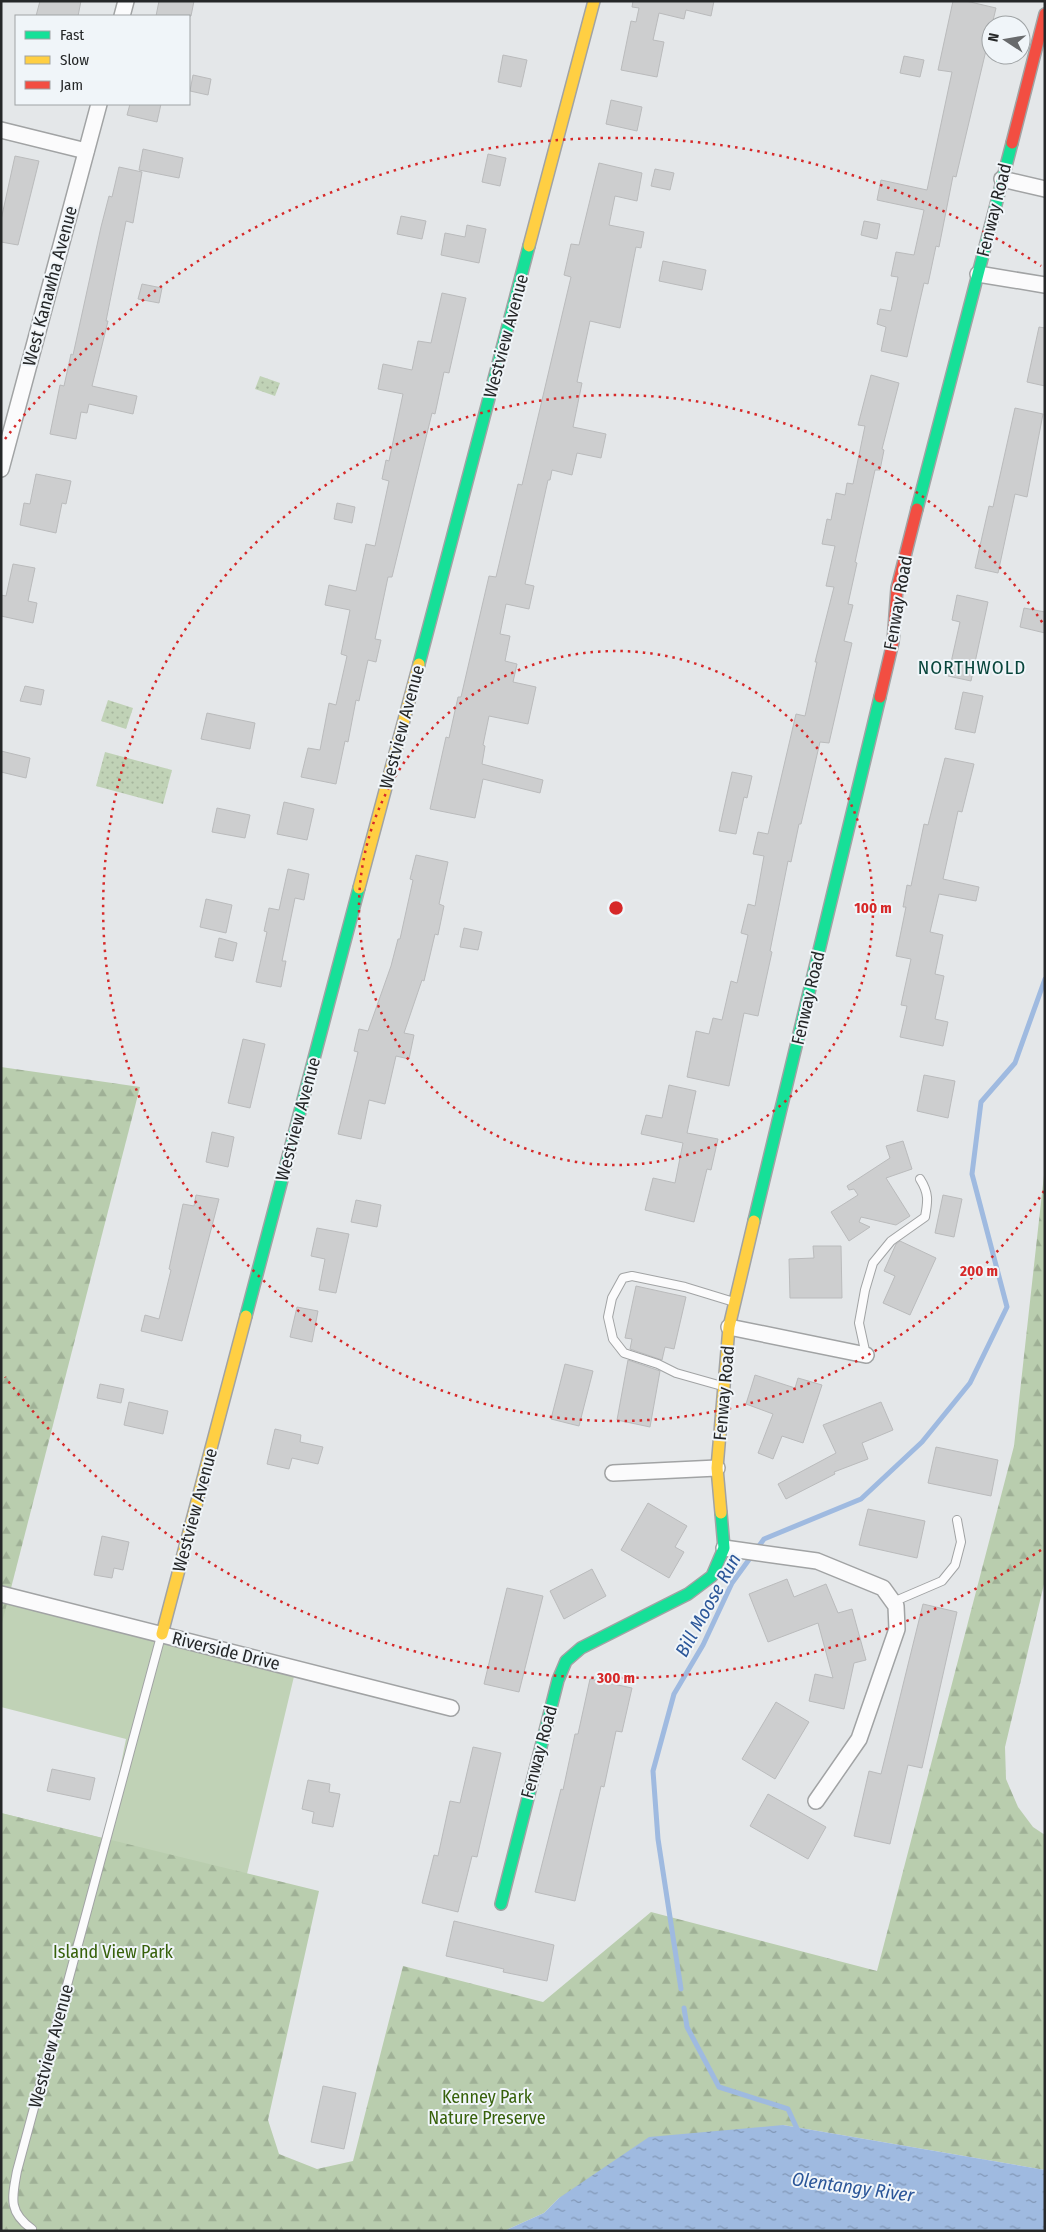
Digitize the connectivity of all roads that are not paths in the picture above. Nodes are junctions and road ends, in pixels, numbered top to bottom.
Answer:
1 (126, 1) edge
2 (594, 1) edge
3 (1045, 14) edge
4 (122, 15) edge
5 (99, 105) edge
6 (1, 130) edge
7 (86, 151) junction
8 (1002, 179) junction
9 (1045, 189) edge
10 (978, 274) junction
11 (1045, 285) edge
12 (1, 469) edge
13 (920, 1179) dead end
14 (735, 1302) junction
15 (729, 1327) junction
16 (866, 1355) joint
17 (724, 1386) junction
18 (718, 1468) junction
19 (613, 1473) dead end
20 (957, 1520) dead end
21 (724, 1548) junction
22 (1, 1594) edge
23 (893, 1602) junction
24 (162, 1634) junction
25 (450, 1708) dead end
26 (816, 1801) dead end
27 (500, 1904) dead end
28 (32, 2229) dead end

1 - 4 street
2 - 24 street, Westview Avenue
3 - 8 street, Fenway Road
5 - 7 street, West Kanawha Avenue
6 - 7 street
7 - 12 street, West Kanawha Avenue
8 - 9 street
8 - 10 street, Fenway Road
10 - 11 street
10 - 14 street, Fenway Road
13 - 16 lane
14 - 15 street, Fenway Road
14 - 17 lane
15 - 16 street
15 - 17 street, Fenway Road
17 - 18 street, Fenway Road
18 - 19 street
18 - 21 street, Fenway Road
20 - 23 lane
21 - 23 street
21 - 27 street, Fenway Road
22 - 24 street, Riverside Drive
23 - 26 street
24 - 25 street, Riverside Drive
24 - 28 lane, Westview Avenue

